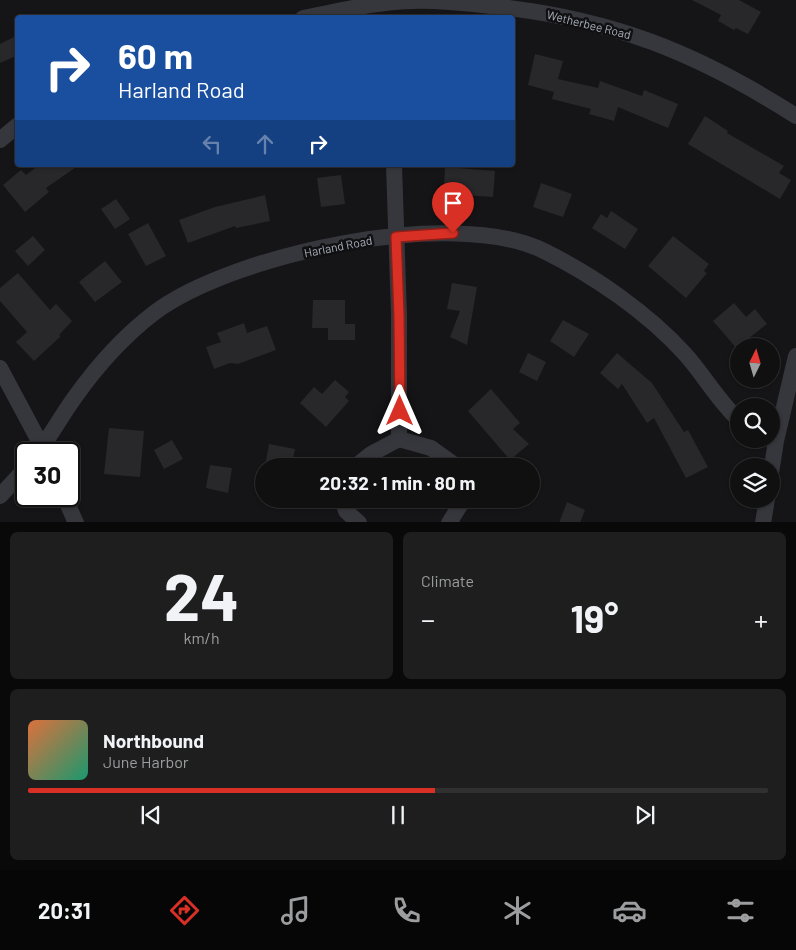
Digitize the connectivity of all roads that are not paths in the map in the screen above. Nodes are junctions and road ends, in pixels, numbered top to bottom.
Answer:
1 (391, 7) edge
2 (327, 15) edge
3 (796, 116) edge
4 (15, 128) edge
5 (0, 140) edge
6 (394, 167) edge
7 (396, 237) junction
8 (796, 356) edge
9 (0, 368) edge
10 (730, 409) edge
11 (780, 414) edge
12 (399, 439) junction
13 (37, 442) edge
14 (48, 442) edge
15 (366, 458) edge
16 (445, 458) edge
17 (15, 480) edge
18 (0, 496) edge
19 (69, 507) edge
20 (345, 508) edge
21 (458, 508) edge
22 (765, 508) edge
23 (76, 522) edge
24 (359, 522) edge
25 (449, 522) edge
26 (763, 522) edge

1 - 2 street, Wetherbee Road
1 - 3 street, Wetherbee Road
4 - 5 street
6 - 7 street
7 - 10 street, Harland Road
7 - 12 street
7 - 14 street, Harland Road
8 - 11 street
9 - 13 street
12 - 15 street
12 - 16 street
17 - 18 street
19 - 23 street
20 - 24 street
21 - 25 street
22 - 26 street

